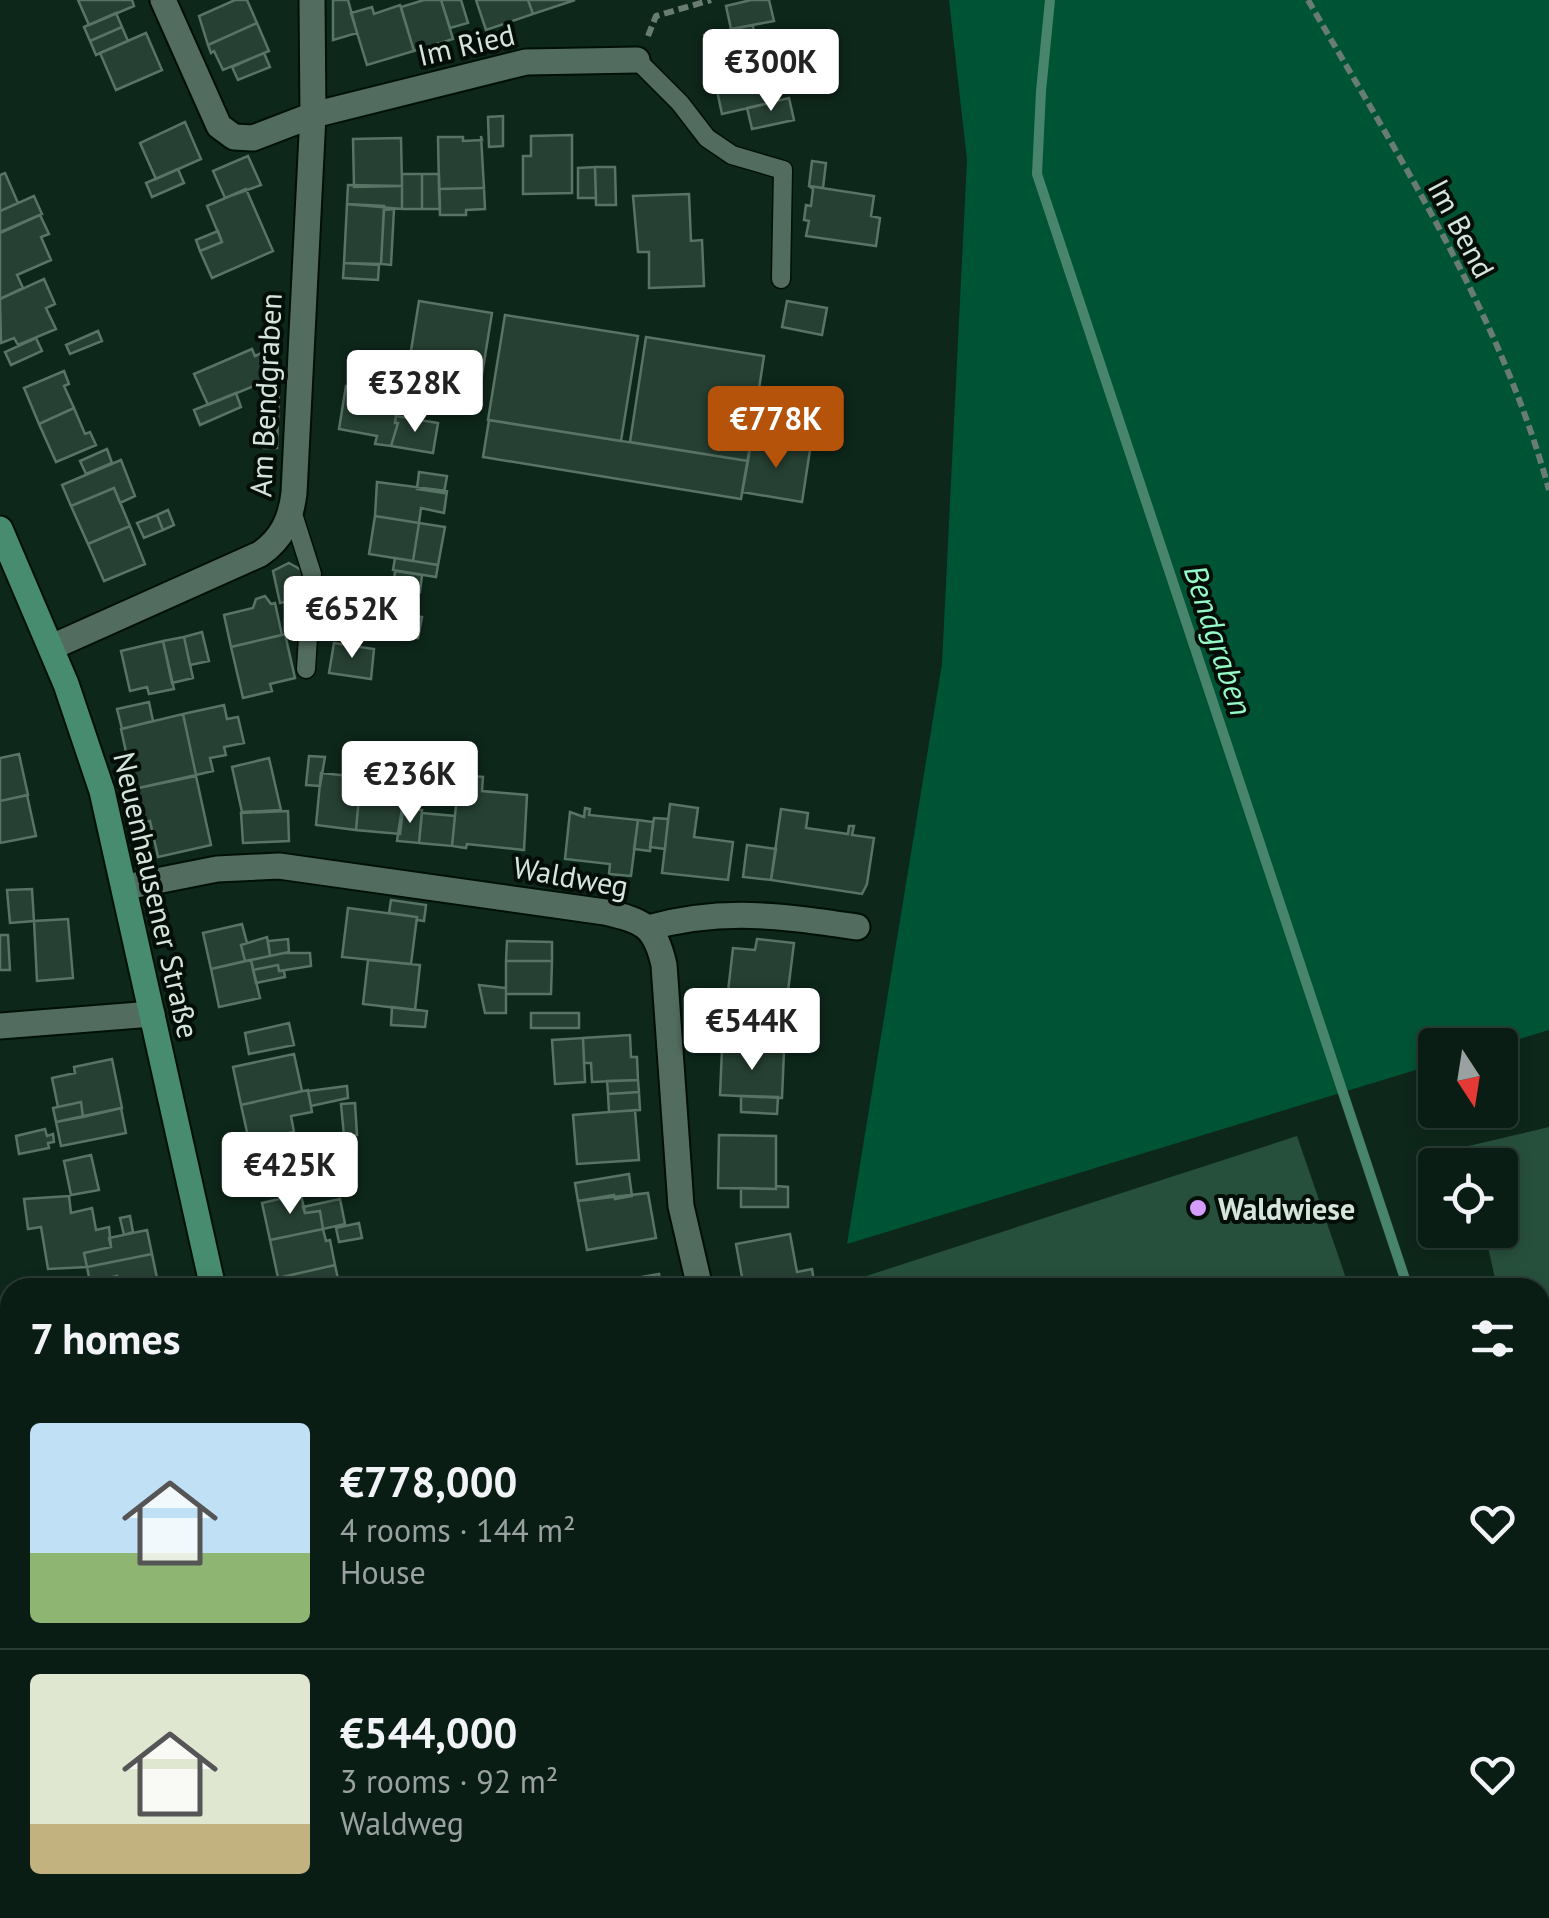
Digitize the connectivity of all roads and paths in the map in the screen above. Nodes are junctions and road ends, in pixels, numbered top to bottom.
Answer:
1 (163, 0) edge
2 (312, 0) edge
3 (711, 0) edge
4 (1308, 0) edge
5 (637, 60) junction
6 (313, 115) junction
7 (781, 278) dead end
8 (1549, 490) edge
9 (292, 511) junction
10 (0, 529) edge
11 (52, 647) junction
12 (306, 668) dead end
13 (126, 888) junction
14 (858, 927) dead end
15 (648, 928) junction
16 (152, 1014) junction
17 (0, 1026) edge
18 (211, 1278) edge
19 (698, 1278) edge

1 - 6 street, Im Ried
2 - 6 street, Am Bendgraben
3 - 5 path
4 - 8 path, Im Bend
5 - 6 street, Im Ried
5 - 7 lane
6 - 9 street, Am Bendgraben
9 - 11 street, Am Bendgraben
9 - 12 lane
10 - 11 main road, Neuenhausener Straße
11 - 13 main road, Neuenhausener Straße
13 - 15 street, Waldweg
13 - 16 main road, Neuenhausener Straße
14 - 15 street, Waldweg
15 - 19 street, Waldweg
16 - 17 street
16 - 18 main road, Neuenhausener Straße

